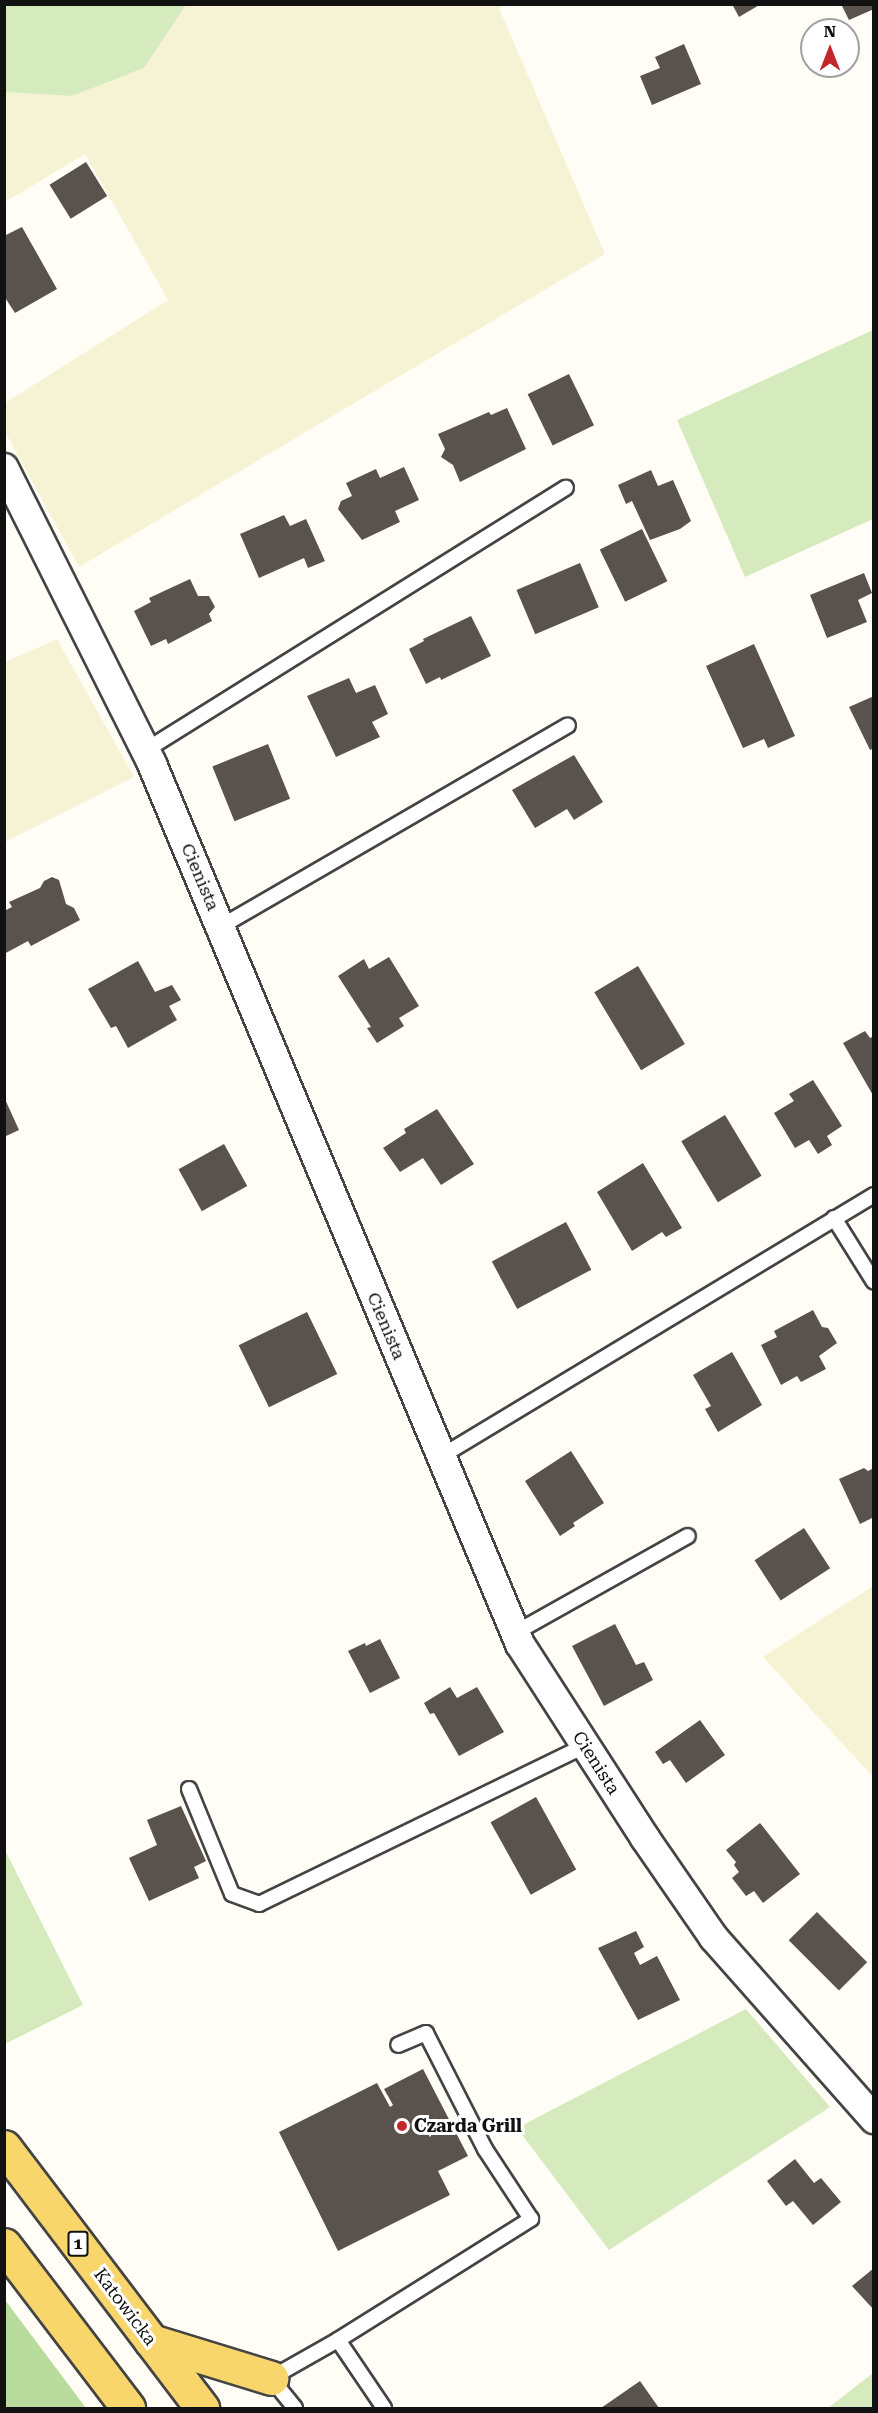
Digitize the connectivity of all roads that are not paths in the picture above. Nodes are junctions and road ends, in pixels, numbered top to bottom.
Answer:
1 (4, 468) edge
2 (566, 488) dead end
3 (568, 725) dead end
4 (146, 750) junction
5 (220, 927) junction
6 (873, 1195) edge
7 (834, 1218) junction
8 (873, 1282) edge
9 (440, 1457) junction
10 (688, 1536) dead end
11 (515, 1633) junction
12 (585, 1746) junction
13 (189, 1789) dead end
14 (398, 2045) dead end
15 (873, 2119) edge
16 (4, 2147) edge
17 (4, 2245) edge
18 (338, 2340) junction
19 (151, 2342) junction
20 (271, 2378) junction
21 (128, 2409) edge
22 (202, 2409) edge
23 (295, 2409) edge
24 (384, 2409) edge

1 - 4 street, Cienista
2 - 4 lane
3 - 5 lane
4 - 5 street, Cienista
5 - 9 street, Cienista
6 - 7 lane
7 - 8 lane
7 - 9 lane
9 - 11 street, Cienista
10 - 11 lane
11 - 12 street, Cienista
12 - 13 lane
12 - 15 street, Cienista
14 - 18 lane
16 - 19 main road, Katowicka / 1
17 - 21 main road
18 - 20 lane
18 - 24 lane
19 - 20 main road
19 - 22 main road, Katowicka / 1
20 - 23 lane

